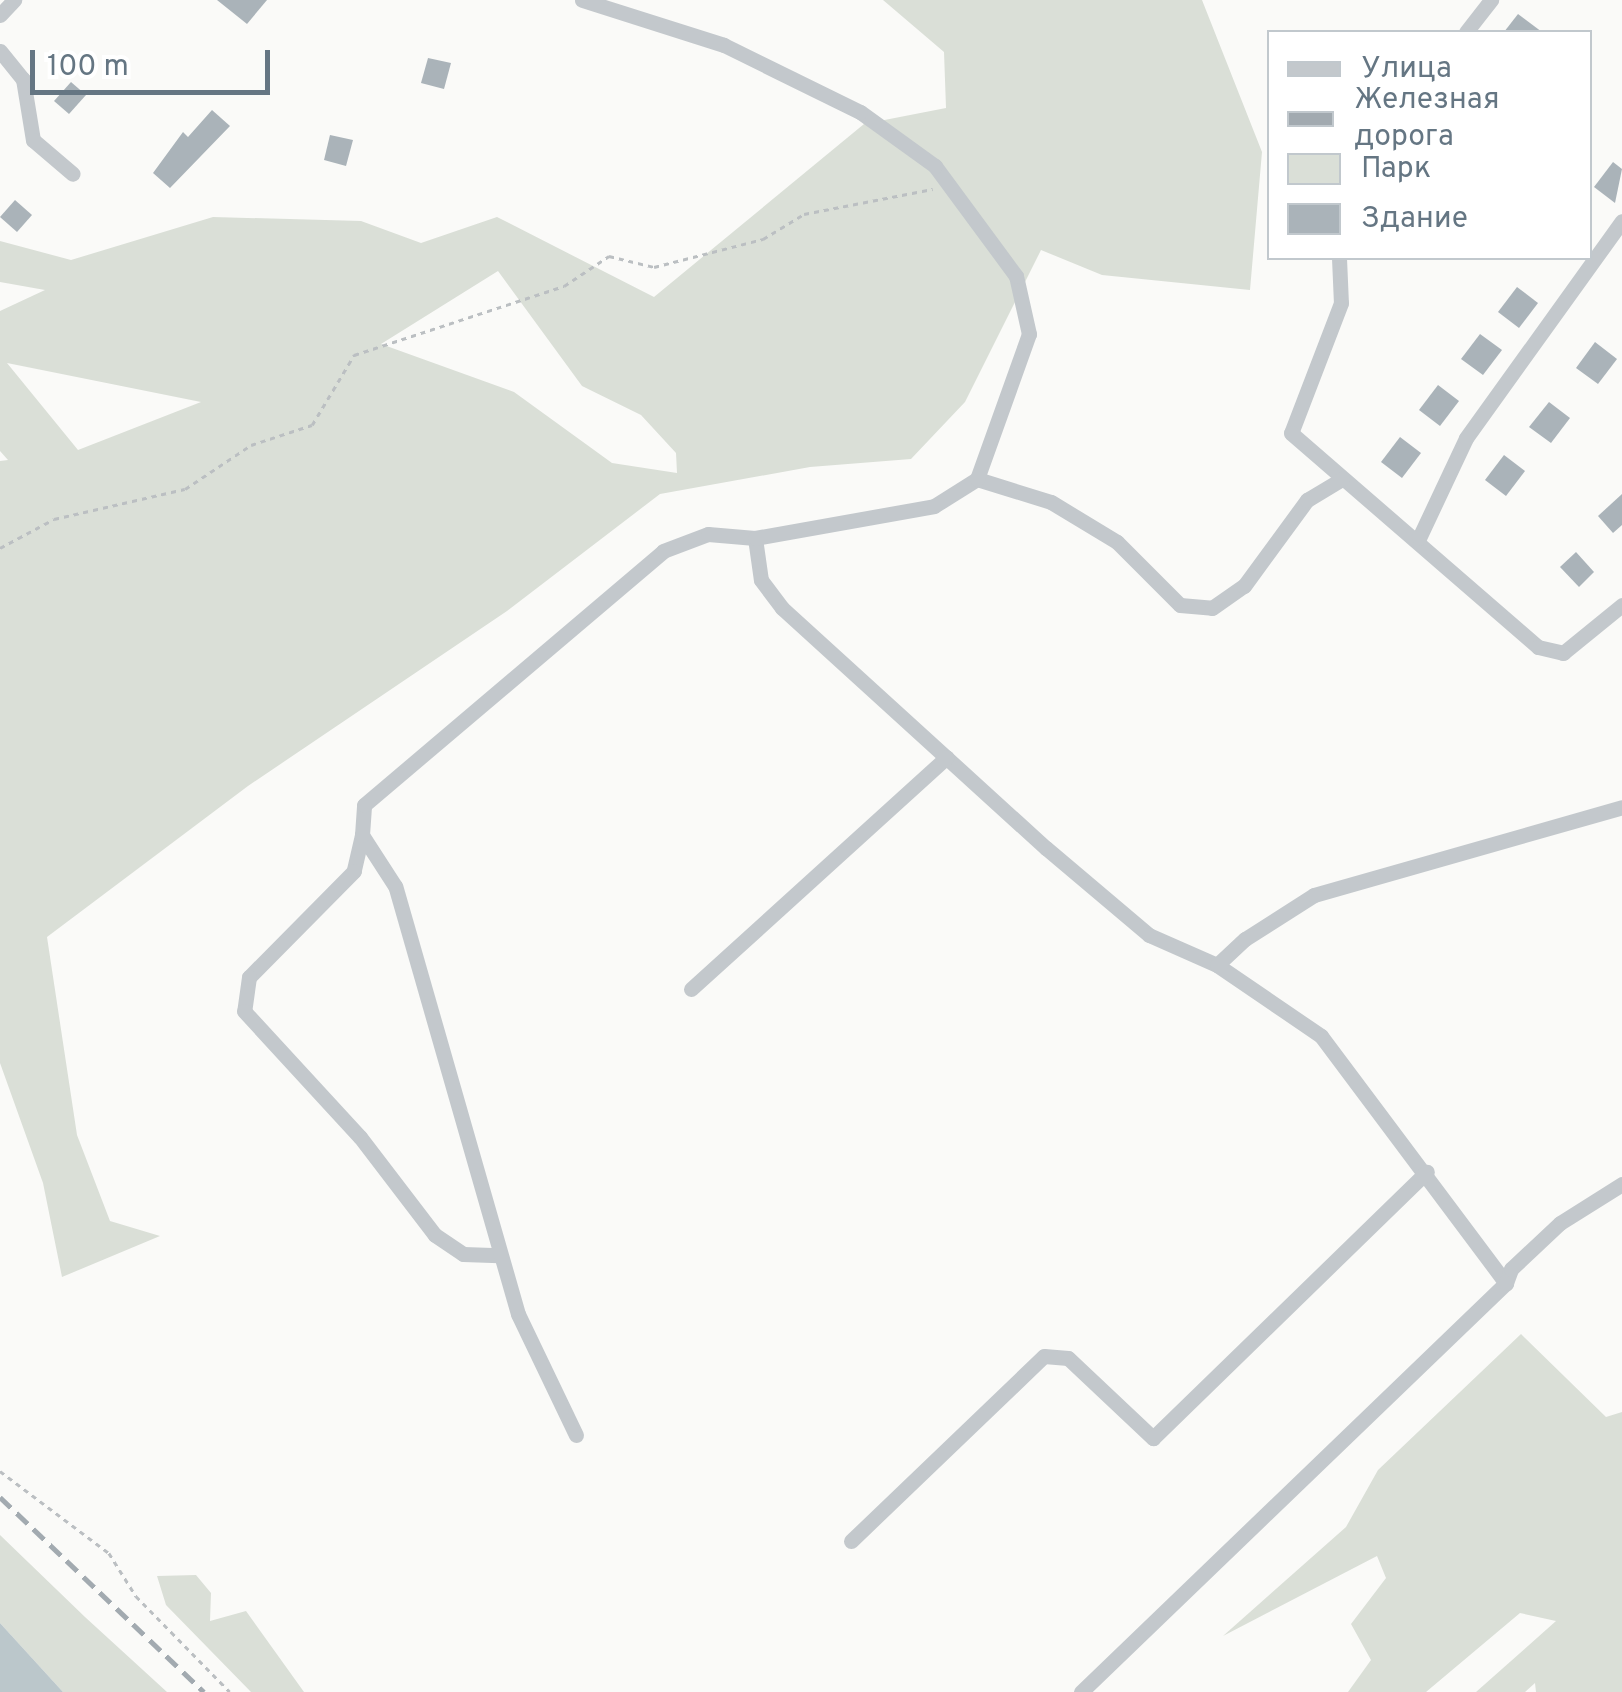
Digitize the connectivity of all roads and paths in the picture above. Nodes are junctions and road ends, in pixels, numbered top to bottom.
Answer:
1 (14, 0) edge
2 (582, 0) edge
3 (1491, 0) edge
4 (0, 15) edge
5 (1468, 30) edge
6 (0, 51) edge
7 (73, 174) dead end
8 (949, 186) junction
9 (1622, 221) edge
10 (1339, 260) edge
11 (978, 479) junction
12 (1342, 479) junction
13 (754, 538) junction
14 (1419, 538) junction
15 (0, 548) edge
16 (1622, 605) edge
17 (946, 757) junction
18 (1622, 807) edge
19 (362, 836) junction
20 (1217, 966) junction
21 (691, 988) dead end
22 (1427, 1172) junction
23 (1622, 1184) edge
24 (499, 1255) junction
25 (1506, 1283) junction
26 (576, 1435) dead end
27 (0, 1471) edge
28 (852, 1541) dead end
29 (230, 1692) edge
30 (1081, 1692) edge

1 - 4 street
2 - 8 street
3 - 5 street
6 - 7 street
8 - 11 street
8 - 15 path
9 - 14 street
10 - 12 street
11 - 12 street
11 - 13 street
12 - 14 street
13 - 17 street
13 - 19 street
14 - 16 street
17 - 20 street
17 - 21 street
18 - 20 street
19 - 24 street
19 - 24 street
20 - 22 street
22 - 25 street
22 - 28 street
23 - 25 street
24 - 26 street
25 - 30 street
27 - 29 path

